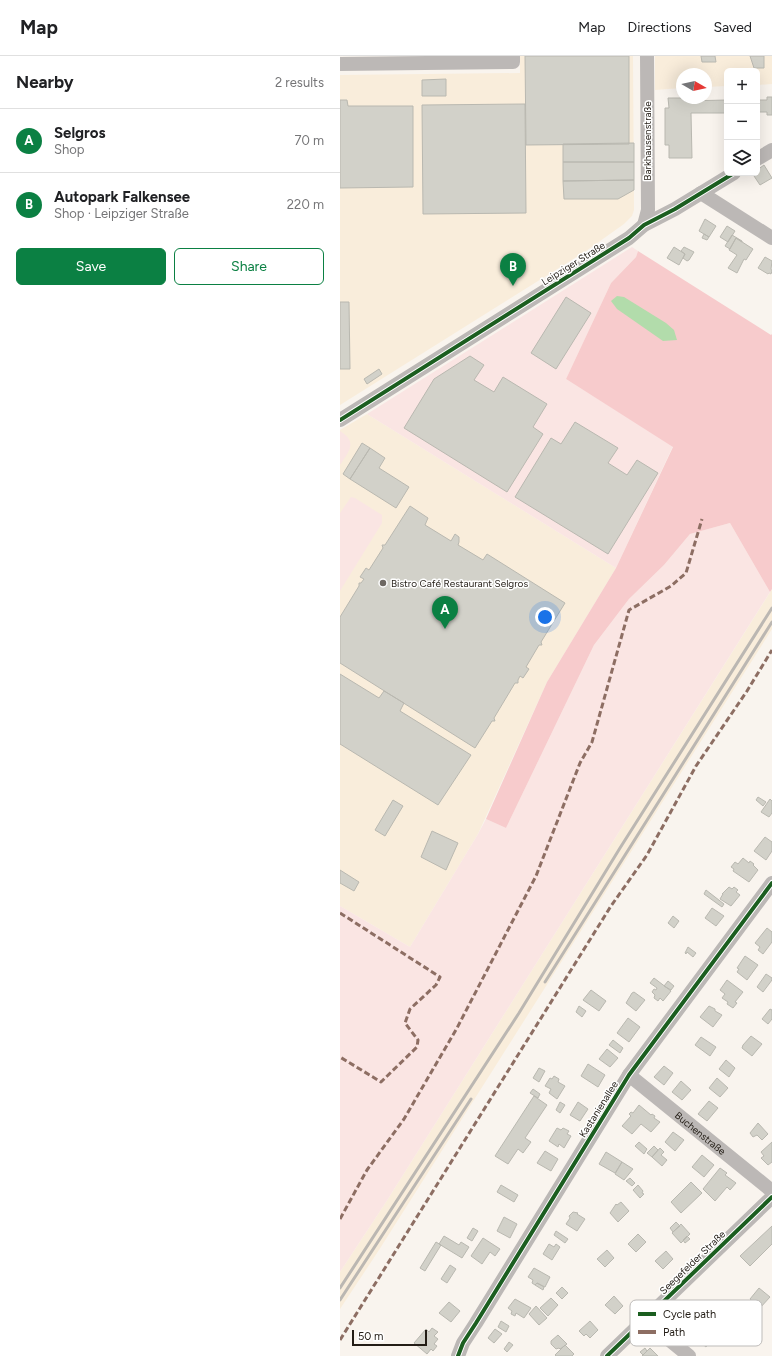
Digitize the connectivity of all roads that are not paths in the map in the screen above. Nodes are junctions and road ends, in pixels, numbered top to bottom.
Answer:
1 (513, 56) edge
2 (647, 56) edge
3 (340, 64) edge
4 (772, 150) edge
5 (760, 157) edge
6 (729, 176) edge
7 (701, 193) junction
8 (644, 225) junction
9 (772, 238) edge
10 (340, 420) edge
11 (772, 883) edge
12 (628, 1075) junction
13 (772, 1191) edge
14 (772, 1197) edge
15 (665, 1300) edge
16 (630, 1334) edge
17 (676, 1346) edge
18 (458, 1356) edge
19 (607, 1356) edge
20 (689, 1356) edge

1 - 3 street
2 - 8 street, Barkhausenstraße
4 - 5 street
6 - 7 street, Leipziger Straße
7 - 8 street, Leipziger Straße
7 - 9 street
8 - 10 street, Leipziger Straße
11 - 12 street, Kastanienallee
12 - 13 street, Buchenstraße
12 - 18 street, Kastanienallee
14 - 15 street, Seegefelder Straße
16 - 19 street, Seegefelder Straße
17 - 20 street

